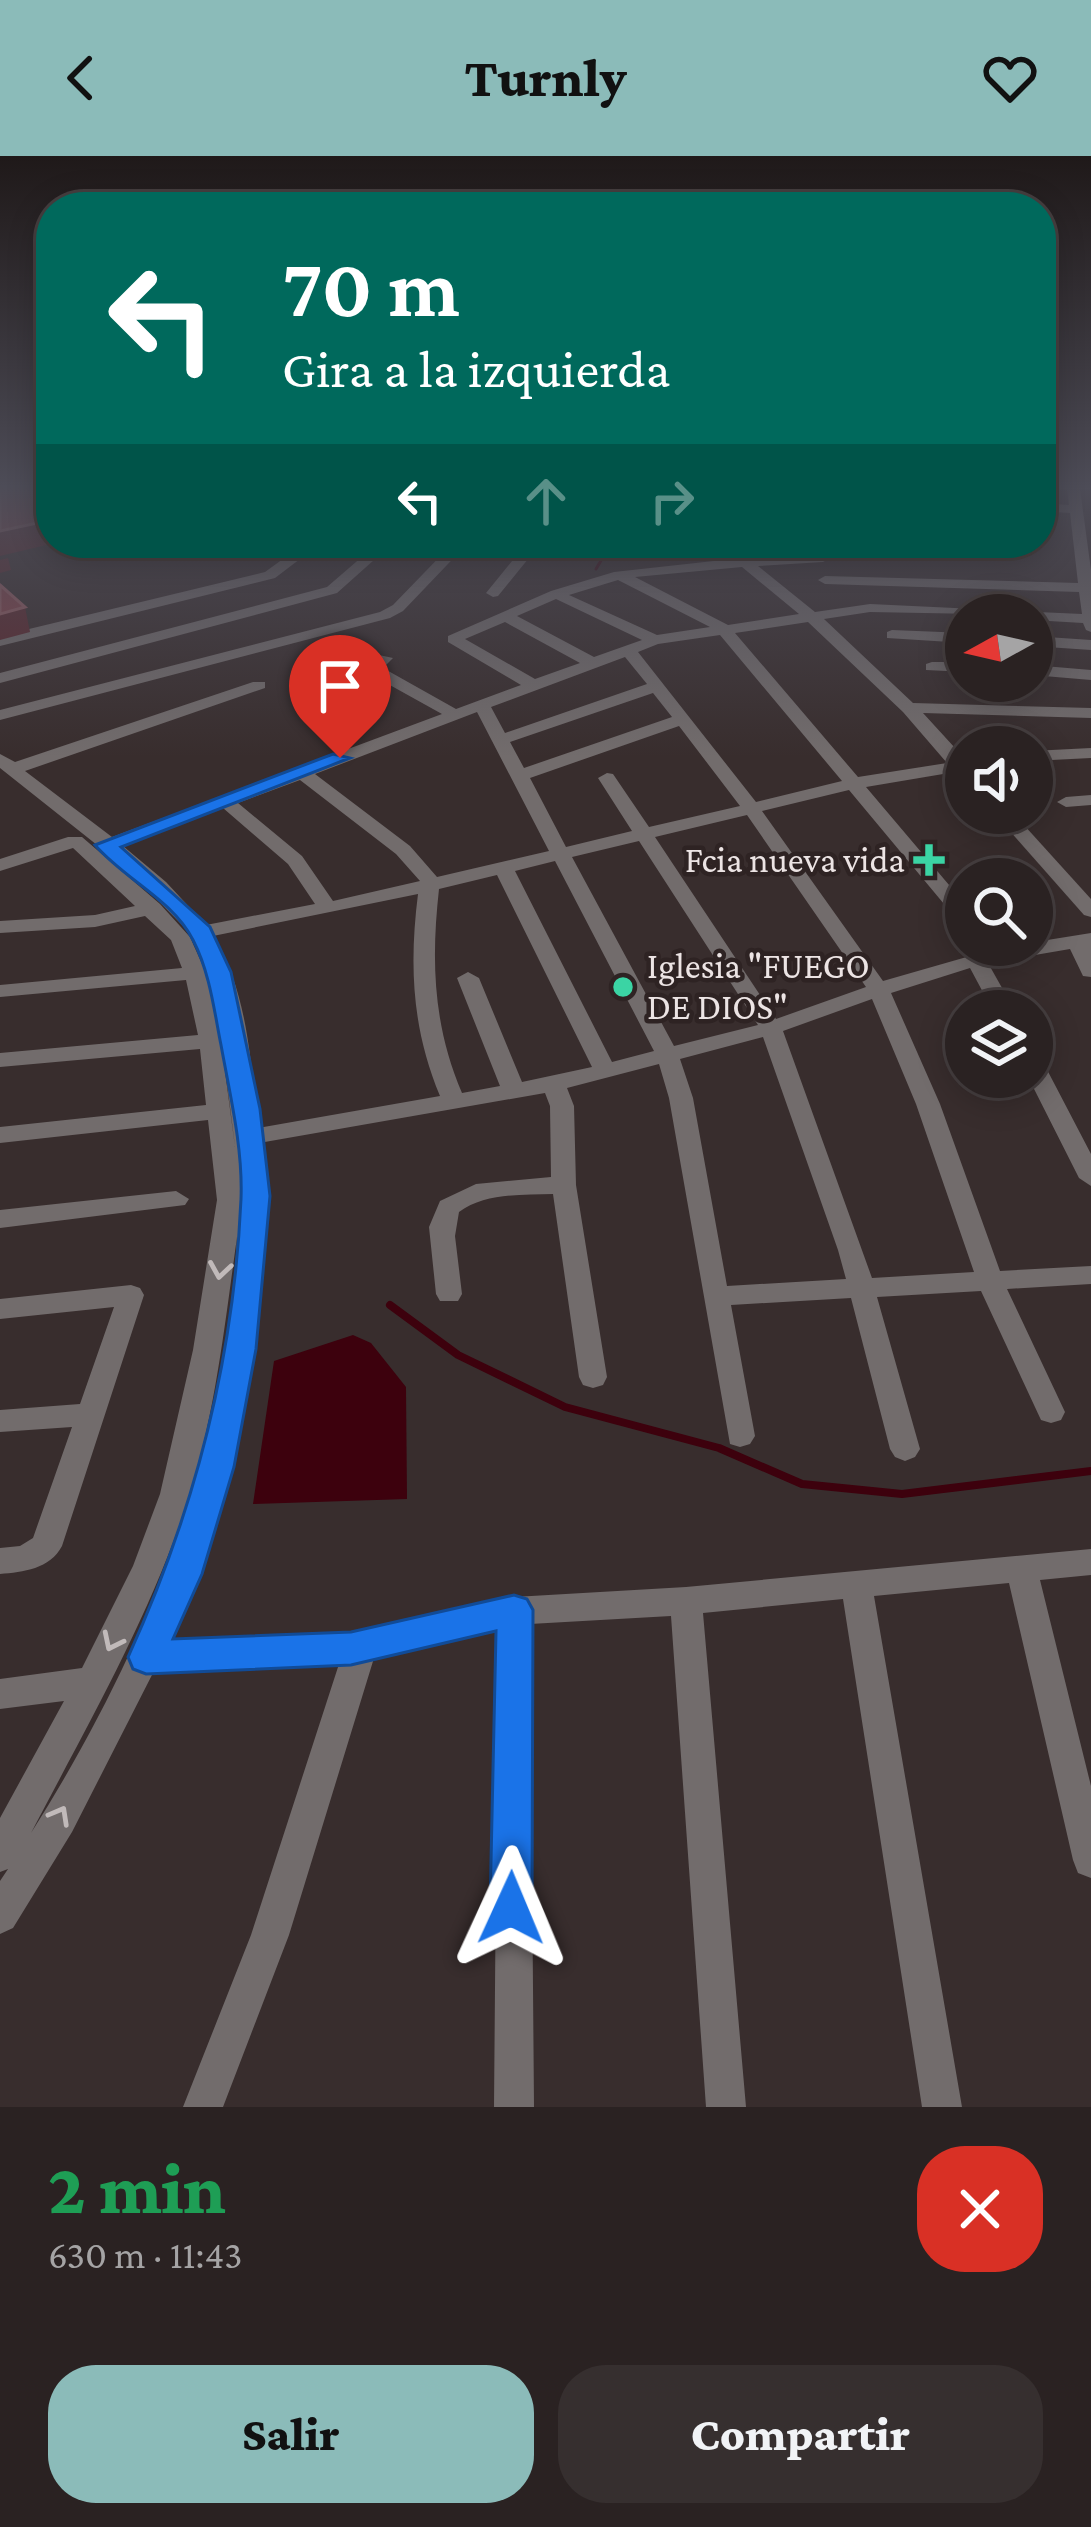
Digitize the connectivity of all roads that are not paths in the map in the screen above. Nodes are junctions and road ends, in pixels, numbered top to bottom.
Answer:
1 (270, 575) joint
2 (354, 575) edge
3 (430, 575) edge
4 (508, 575) edge
5 (619, 575) joint
6 (760, 575) edge
7 (825, 580) dead end
8 (1089, 588) edge
9 (493, 593) dead end
10 (556, 594) junction
11 (309, 598) junction
12 (945, 611) edge
13 (810, 615) junction
14 (103, 617) junction
15 (509, 618) junction
16 (1053, 618) edge
17 (1090, 622) edge
18 (352, 624) junction
19 (722, 627) junction
20 (892, 635) dead end
21 (945, 637) edge
22 (655, 640) junction
23 (0, 641) edge
24 (1053, 642) edge
25 (141, 643) junction
26 (1091, 644) edge
27 (629, 651) junction
28 (385, 658) dead end
29 (596, 664) junction
30 (932, 667) dead end
31 (945, 667) edge
32 (174, 669) junction
33 (1053, 672) edge
34 (1091, 675) edge
35 (0, 678) edge
36 (259, 685) dead end
37 (535, 686) junction
38 (658, 686) junction
39 (215, 699) junction
40 (483, 707) junction
41 (909, 708) junction
42 (1091, 713) edge
43 (0, 715) edge
44 (457, 716) junction
45 (683, 719) junction
46 (500, 740) junction
47 (945, 748) edge
48 (1091, 753) edge
49 (1053, 756) edge
50 (4, 769) edge
51 (945, 771) edge
52 (293, 775) junction
53 (519, 776) junction
54 (607, 778) dead end
55 (856, 784) junction
56 (1091, 800) edge
57 (226, 802) junction
58 (1066, 802) dead end
59 (752, 808) junction
60 (646, 832) junction
61 (1022, 834) edge
62 (75, 841) junction
63 (106, 845) junction
64 (559, 852) junction
65 (0, 865) edge
66 (502, 865) junction
67 (422, 885) junction
68 (945, 893) edge
69 (153, 908) junction
70 (327, 908) junction
71 (1091, 911) edge
72 (0, 927) edge
73 (202, 932) junction
74 (1084, 940) edge
75 (1053, 944) edge
76 (952, 966) edge
77 (1091, 970) edge
78 (195, 973) junction
79 (468, 978) dead end
80 (0, 991) edge
81 (880, 992) junction
82 (772, 1028) junction
83 (210, 1041) junction
84 (667, 1055) junction
85 (0, 1060) edge
86 (605, 1070) junction
87 (554, 1084) junction
88 (514, 1092) junction
89 (1050, 1098) edge
90 (451, 1104) junction
91 (220, 1111) junction
92 (0, 1135) edge
93 (250, 1138) junction
94 (1091, 1178) edge
95 (564, 1185) junction
96 (176, 1199) dead end
97 (0, 1219) edge
98 (1091, 1275) edge
99 (990, 1281) junction
100 (862, 1288) junction
101 (449, 1294) dead end
102 (719, 1297) junction
103 (0, 1309) edge
104 (593, 1378) dead end
105 (1051, 1412) dead end
106 (91, 1414) junction
107 (0, 1421) edge
108 (740, 1436) dead end
109 (905, 1449) dead end
110 (0, 1561) edge
111 (1091, 1562) edge
112 (1022, 1571) junction
113 (856, 1584) junction
114 (686, 1601) junction
115 (514, 1610) junction
116 (361, 1646) junction
117 (146, 1657) junction
118 (93, 1682) junction
119 (0, 1694) edge
120 (0, 1854) edge
121 (1091, 1860) edge
122 (0, 1915) edge
123 (203, 2107) edge
124 (514, 2107) edge
125 (726, 2107) edge
126 (942, 2107) edge

1 - 11 street
1 - 14 street
2 - 11 street
3 - 18 street
4 - 9 street
5 - 10 street
5 - 19 street
6 - 13 street
7 - 8 street
8 - 17 street
10 - 15 street
10 - 22 street
11 - 18 street
11 - 25 street
12 - 13 street
13 - 19 street
13 - 41 street
14 - 23 street
14 - 25 street
15 - 29 street
15 - 37 street
16 - 17 street
18 - 32 street
19 - 22 street
19 - 55 street
20 - 21 street
22 - 27 street
24 - 26 street
25 - 32 street
25 - 35 street
27 - 29 street
27 - 38 street
28 - 44 street
29 - 37 street
30 - 31 street
32 - 39 street
32 - 43 street
33 - 34 street
36 - 39 street
37 - 40 street
38 - 45 street
38 - 46 street
39 - 50 street
40 - 44 street
40 - 46 street
41 - 42 street
41 - 47 street
44 - 52 street
45 - 53 street
45 - 59 street
46 - 53 street
48 - 49 street
50 - 62 street
50 - 63 street
51 - 55 street
52 - 57 street
52 - 67 street
53 - 64 street
54 - 60 street
55 - 59 street
55 - 68 street
56 - 58 street
57 - 63 street
57 - 70 street
59 - 60 street
59 - 81 street
60 - 64 street
60 - 82 street
61 - 71 street
62 - 65 street
62 - 69 street
63 - 73 street
64 - 66 street
64 - 84 street
66 - 67 street
66 - 86 street
67 - 70 street
67 - 90 street
69 - 72 street
69 - 78 street
70 - 73 street
73 - 93 street
74 - 75 street
74 - 77 street
76 - 81 street
78 - 80 street
78 - 83 street
79 - 88 street
81 - 82 street
81 - 99 street
82 - 84 street
82 - 100 street
83 - 85 street
83 - 91 street
84 - 86 street
84 - 102 street
86 - 87 street
87 - 88 street
87 - 95 street
88 - 90 street
89 - 94 street
90 - 93 street
91 - 92 street
91 -> 118 street
93 - 117 street
95 - 101 street
95 - 104 street
96 - 97 street
98 - 99 street
99 - 100 street
99 - 105 street
100 - 102 street
100 - 109 street
102 - 108 street
103 - 106 street
106 - 107 street
106 - 110 street
111 - 112 street
112 - 113 street
112 - 121 street
113 - 114 street
113 - 126 street
114 - 115 street
114 - 125 street
115 - 116 street
115 - 124 street
116 - 117 street
116 - 123 street
122 -> 117 street
118 - 119 street
118 - 120 street

